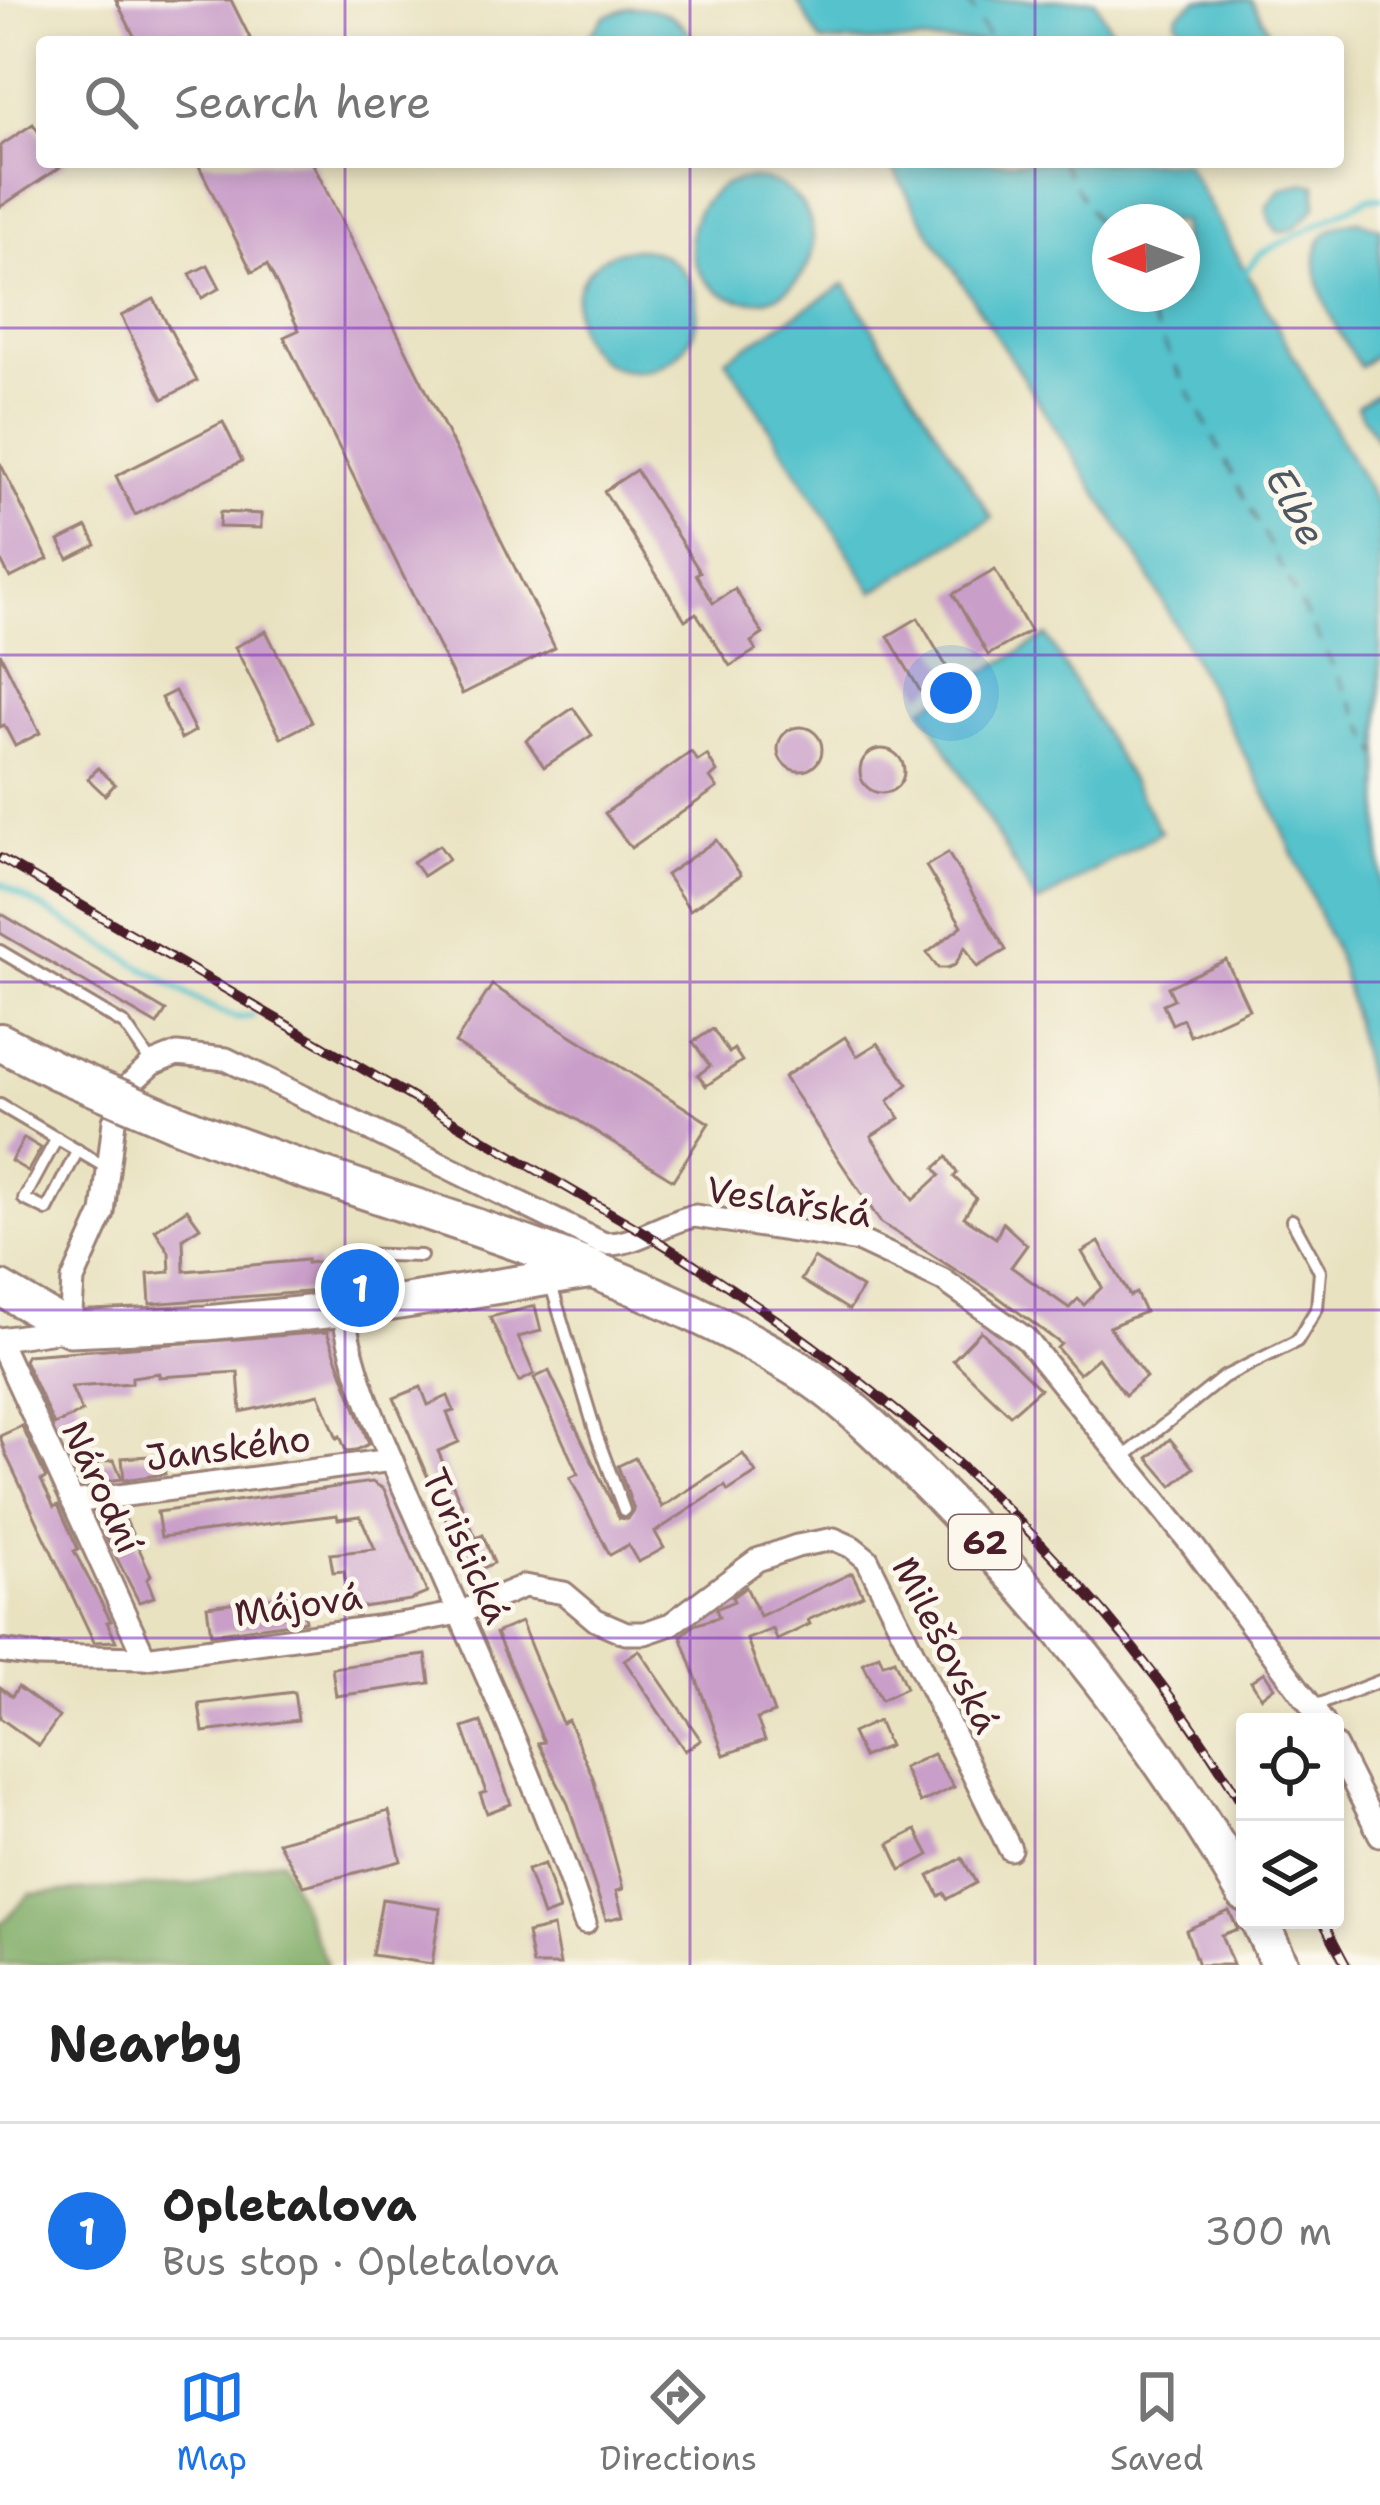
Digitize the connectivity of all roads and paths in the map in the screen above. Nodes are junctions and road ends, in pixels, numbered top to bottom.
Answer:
1 (0, 951) edge
2 (0, 1042) edge
3 (152, 1064) junction
4 (0, 1105) edge
5 (57, 1138) junction
6 (78, 1150) junction
7 (107, 1168) junction
8 (1292, 1220) dead end
9 (421, 1256) dead end
10 (593, 1271) junction
11 (548, 1279) junction
12 (0, 1288) edge
13 (343, 1309) junction
14 (70, 1329) junction
15 (0, 1341) edge
16 (1124, 1457) junction
17 (392, 1460) junction
18 (73, 1502) junction
19 (624, 1510) dead end
20 (459, 1613) junction
21 (0, 1651) edge
22 (145, 1658) junction
23 (1380, 1681) edge
24 (1318, 1713) edge
25 (1321, 1713) edge
26 (1344, 1764) edge
27 (1380, 1834) edge
28 (1010, 1850) dead end
29 (1236, 1877) edge
30 (585, 1923) dead end
31 (1262, 1929) edge
32 (1280, 1965) edge

1 - 3 lane
2 - 10 main road, 62, bridge
3 - 7 street
3 - 16 street, Veslařská
4 - 5 lane
5 - 6 lane
5 - 6 lane
6 - 7 lane
7 - 14 street
8 - 16 lane
9 - 13 lane, Turistická
10 - 11 street
10 - 29 main road, 62
11 - 13 street
11 - 19 lane
12 - 14 street
13 - 14 street
13 - 17 street, Turistická
14 - 15 street
15 - 18 street, Národní
16 - 24 street, Veslařská
17 - 18 street, Janského
17 - 20 street, Turistická
18 - 22 street, Národní
20 - 22 street, Májová
20 - 28 street, Milešovská
20 - 30 street, Turistická
21 - 22 street, Májová
23 - 25 lane
26 - 27 street
31 - 32 main road

